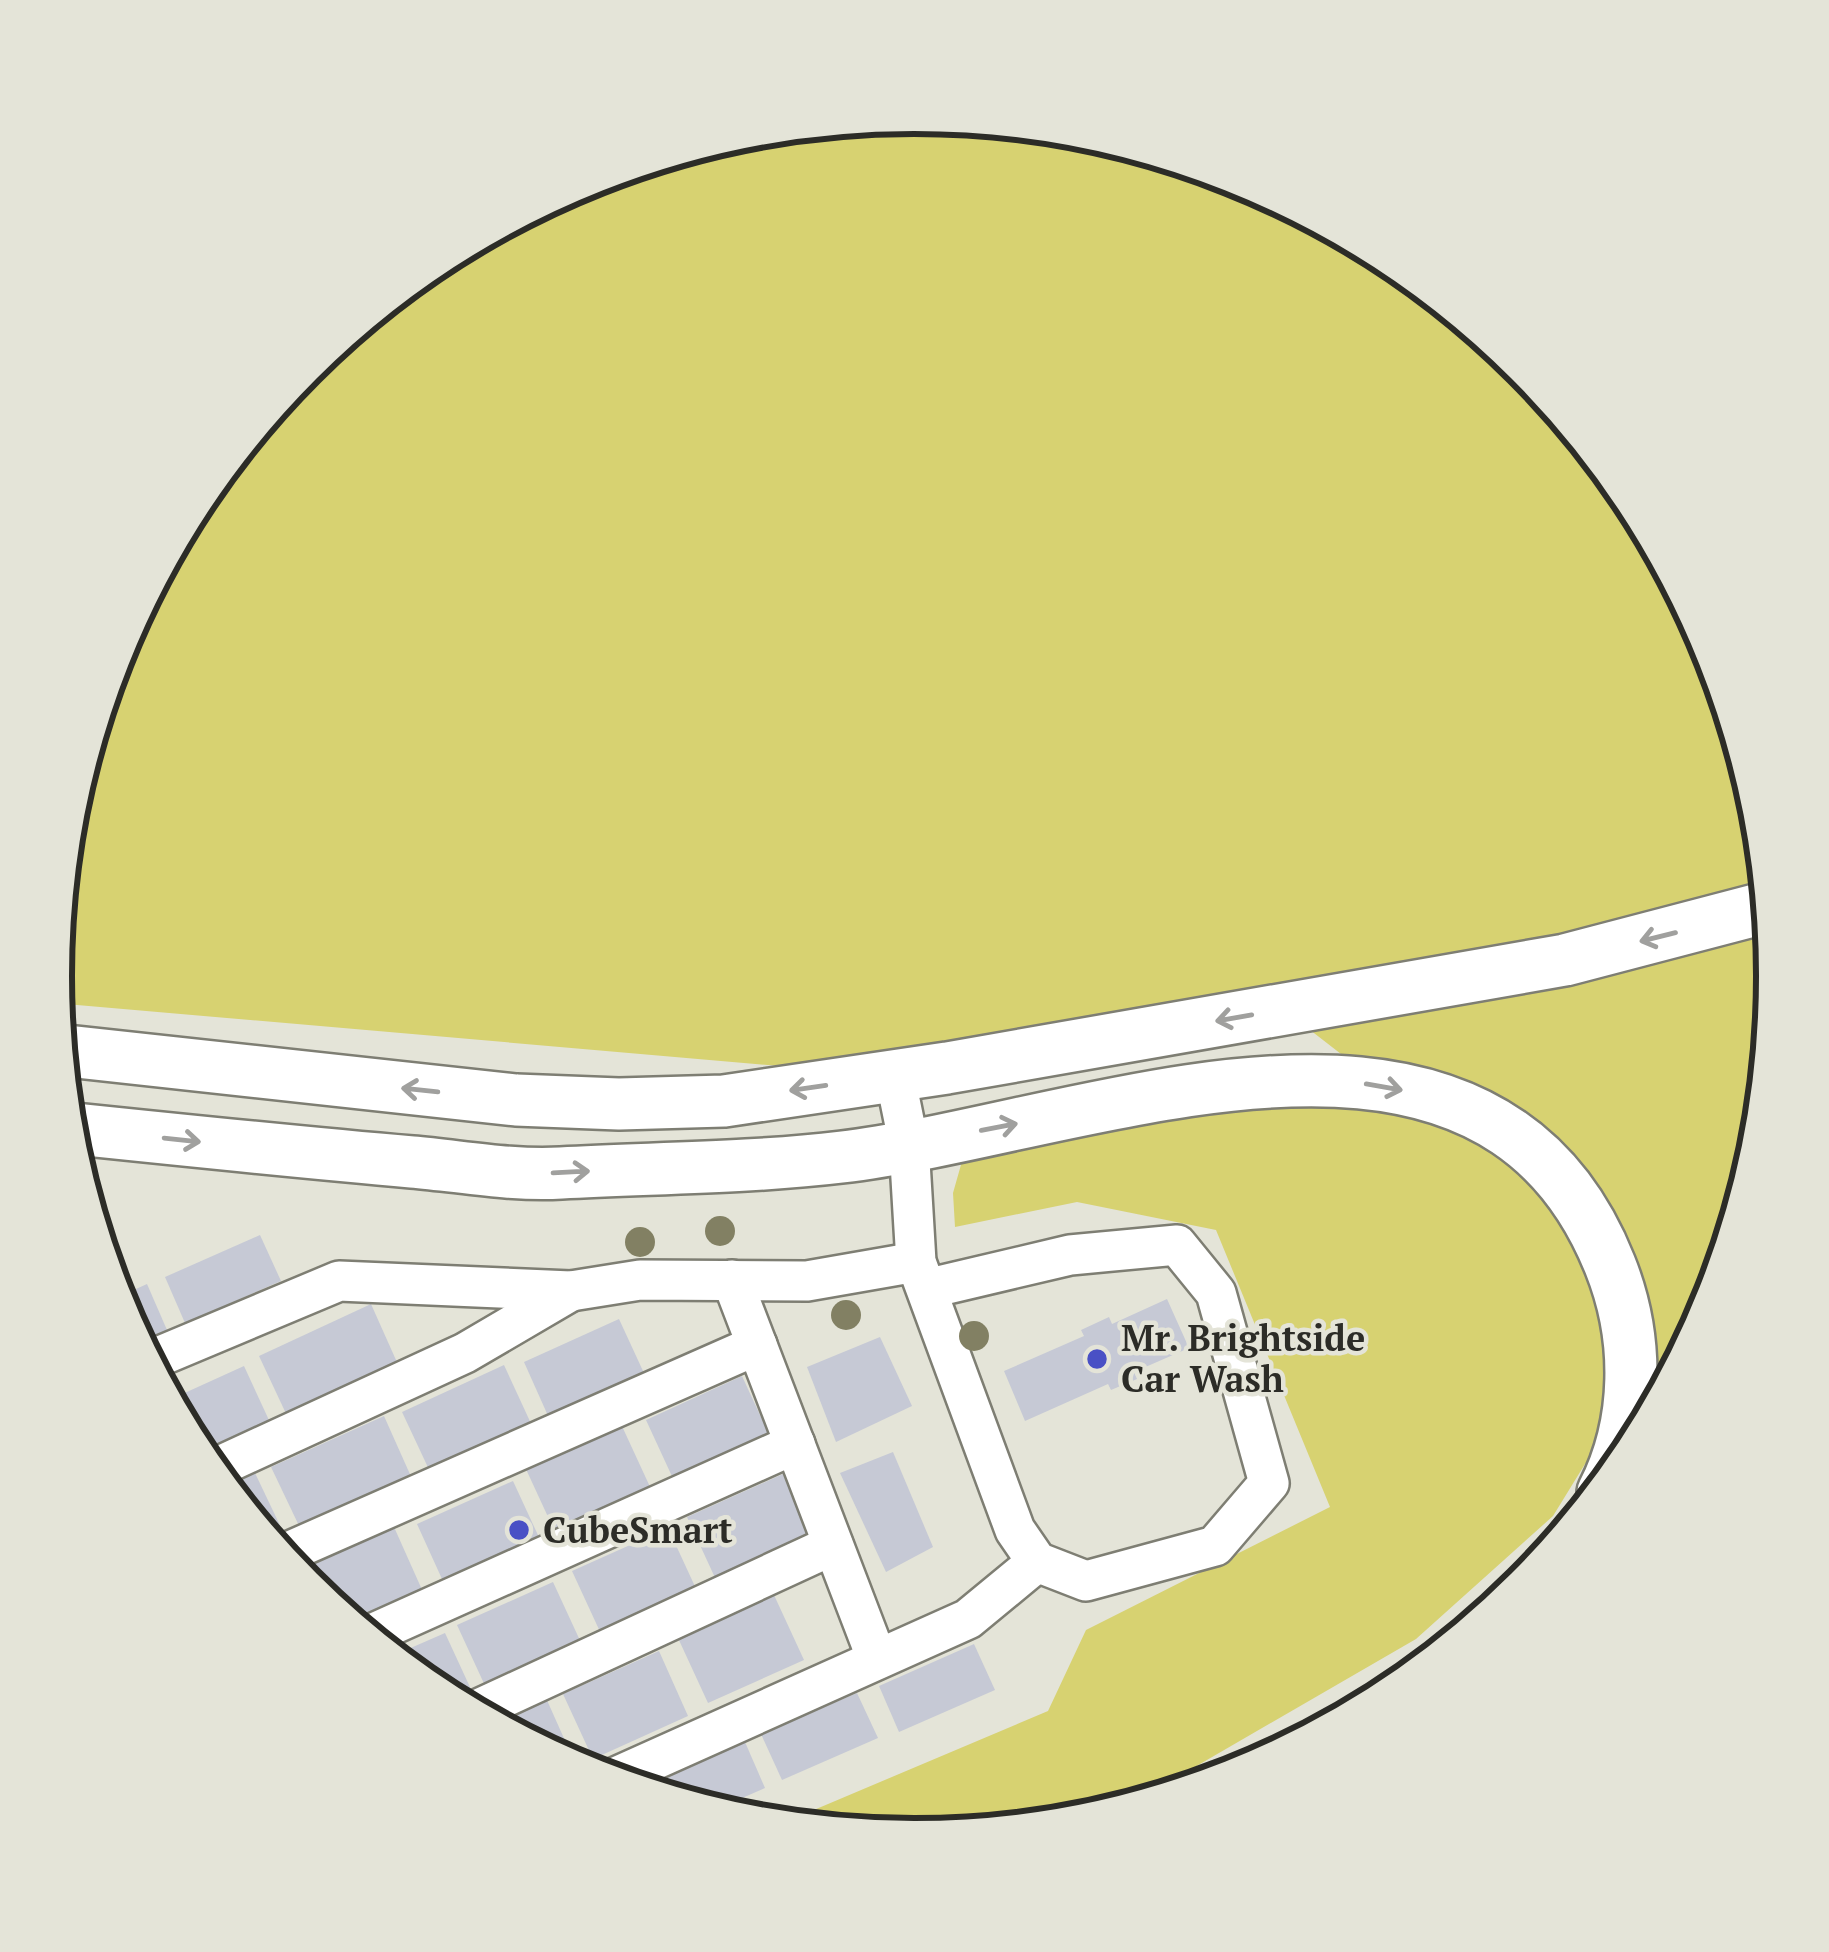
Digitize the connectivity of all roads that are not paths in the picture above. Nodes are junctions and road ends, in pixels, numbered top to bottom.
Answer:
1 (1754, 910) edge
2 (76, 1053) edge
3 (895, 1076) junction
4 (86, 1130) edge
5 (909, 1145) junction
6 (921, 1275) junction
7 (732, 1280) junction
8 (571, 1291) junction
9 (757, 1345) junction
10 (162, 1355) edge
11 (1624, 1429) edge
12 (795, 1444) junction
13 (227, 1463) edge
14 (833, 1545) junction
15 (297, 1548) edge
16 (1037, 1562) junction
17 (383, 1629) edge
18 (877, 1659) junction
19 (490, 1704) edge
20 (631, 1769) edge

1 -> 3 main road
3 -> 2 main road
3 - 5 lane
4 -> 5 main road
5 - 6 lane
5 -> 11 main road
6 - 7 lane
6 - 16 lane
6 - 16 lane
7 - 8 lane
7 - 9 lane
8 - 10 lane
8 - 13 lane
9 - 12 lane
9 - 15 lane
12 - 14 lane
12 - 17 lane
14 - 18 lane
14 - 19 lane
16 - 18 lane
18 - 20 lane

